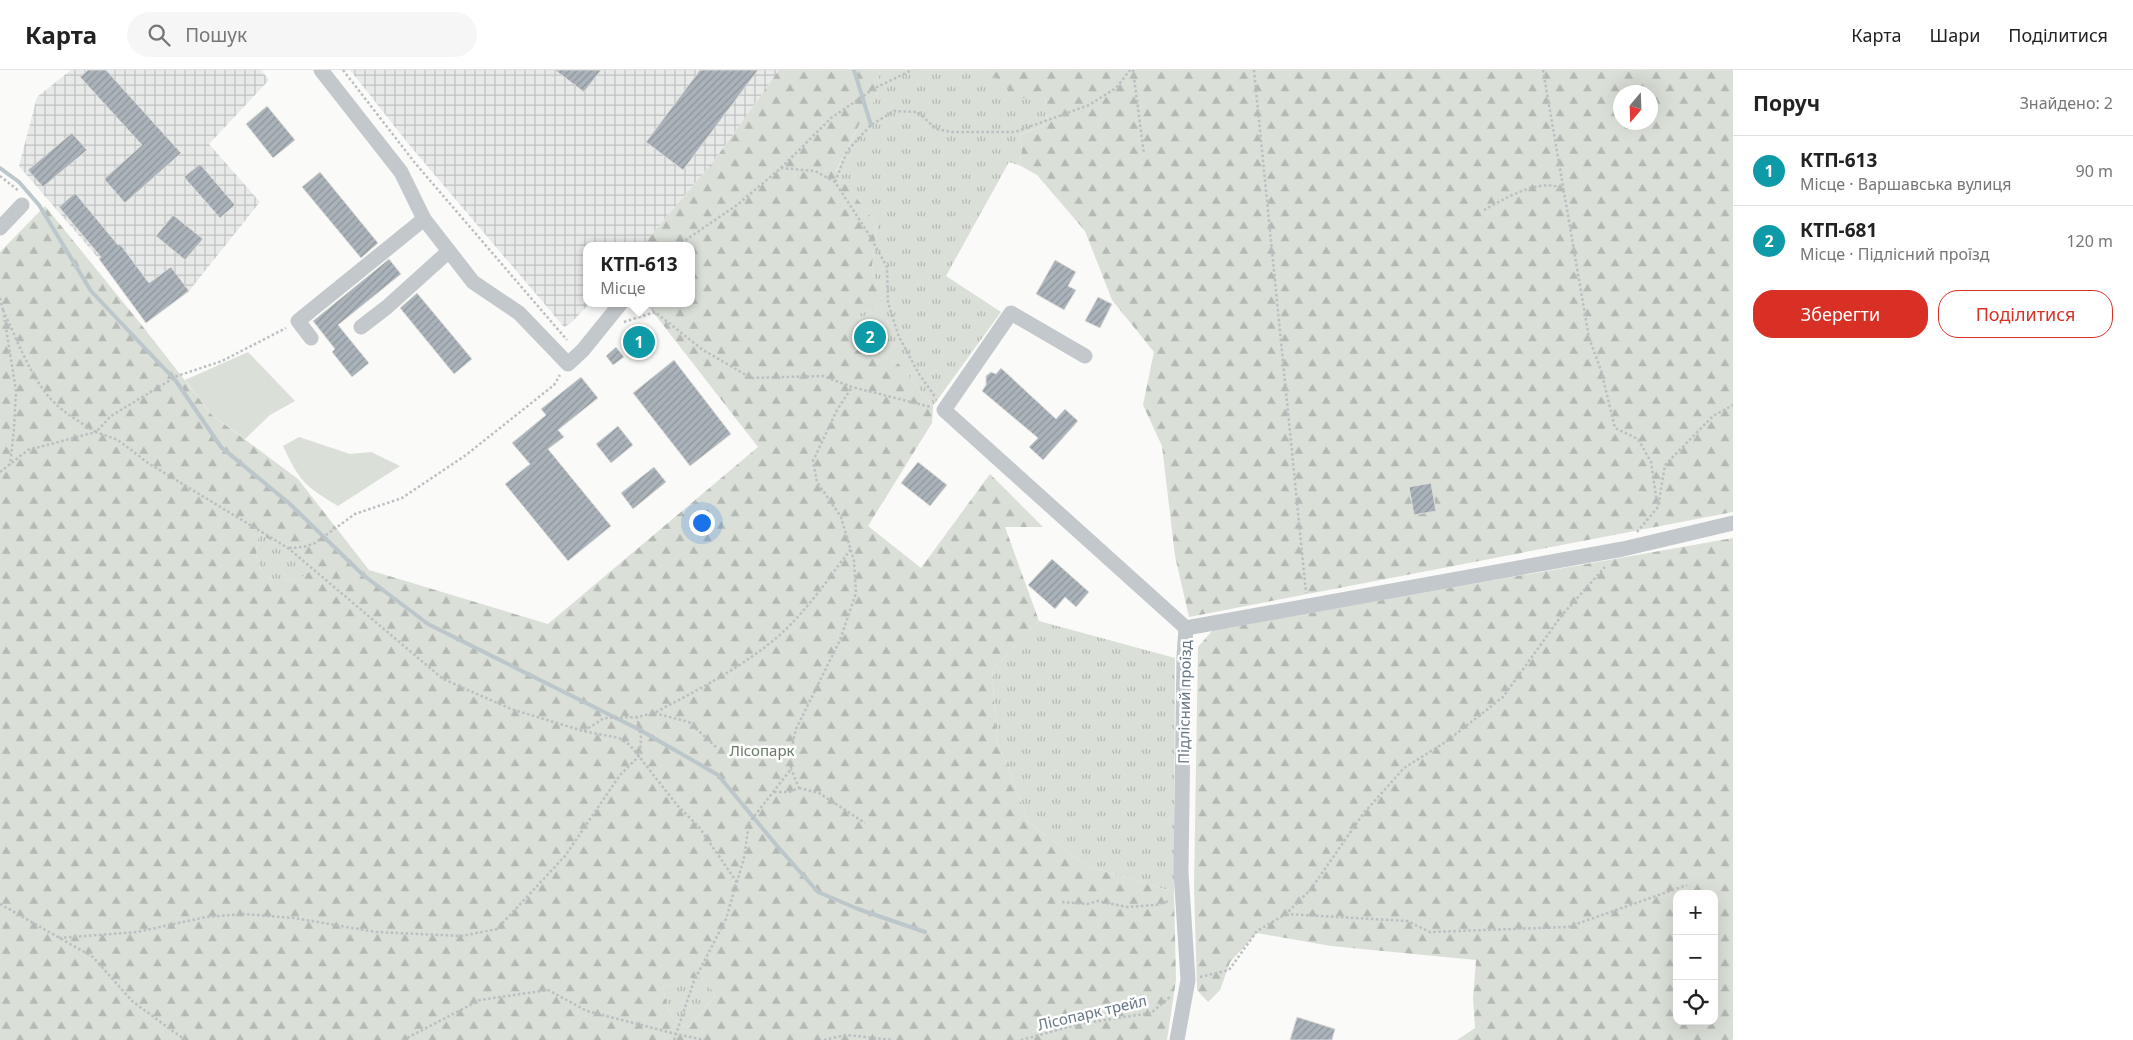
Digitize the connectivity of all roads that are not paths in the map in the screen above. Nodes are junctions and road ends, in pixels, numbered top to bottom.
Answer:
1 (321, 70) edge
2 (22, 205) road end
3 (424, 219) junction
4 (0, 228) edge
5 (448, 252) junction
6 (618, 307) edge
7 (361, 327) dead end
8 (311, 338) dead end
9 (1085, 356) dead end
10 (1733, 523) edge
11 (1186, 628) junction
12 (1177, 1040) edge

1 - 3 street
2 - 4 street
3 - 5 street
3 - 8 street
5 - 6 street
5 - 7 street
9 - 11 street, Підлісний проїзд
10 - 11 street
11 - 12 street, Підлісний проїзд

